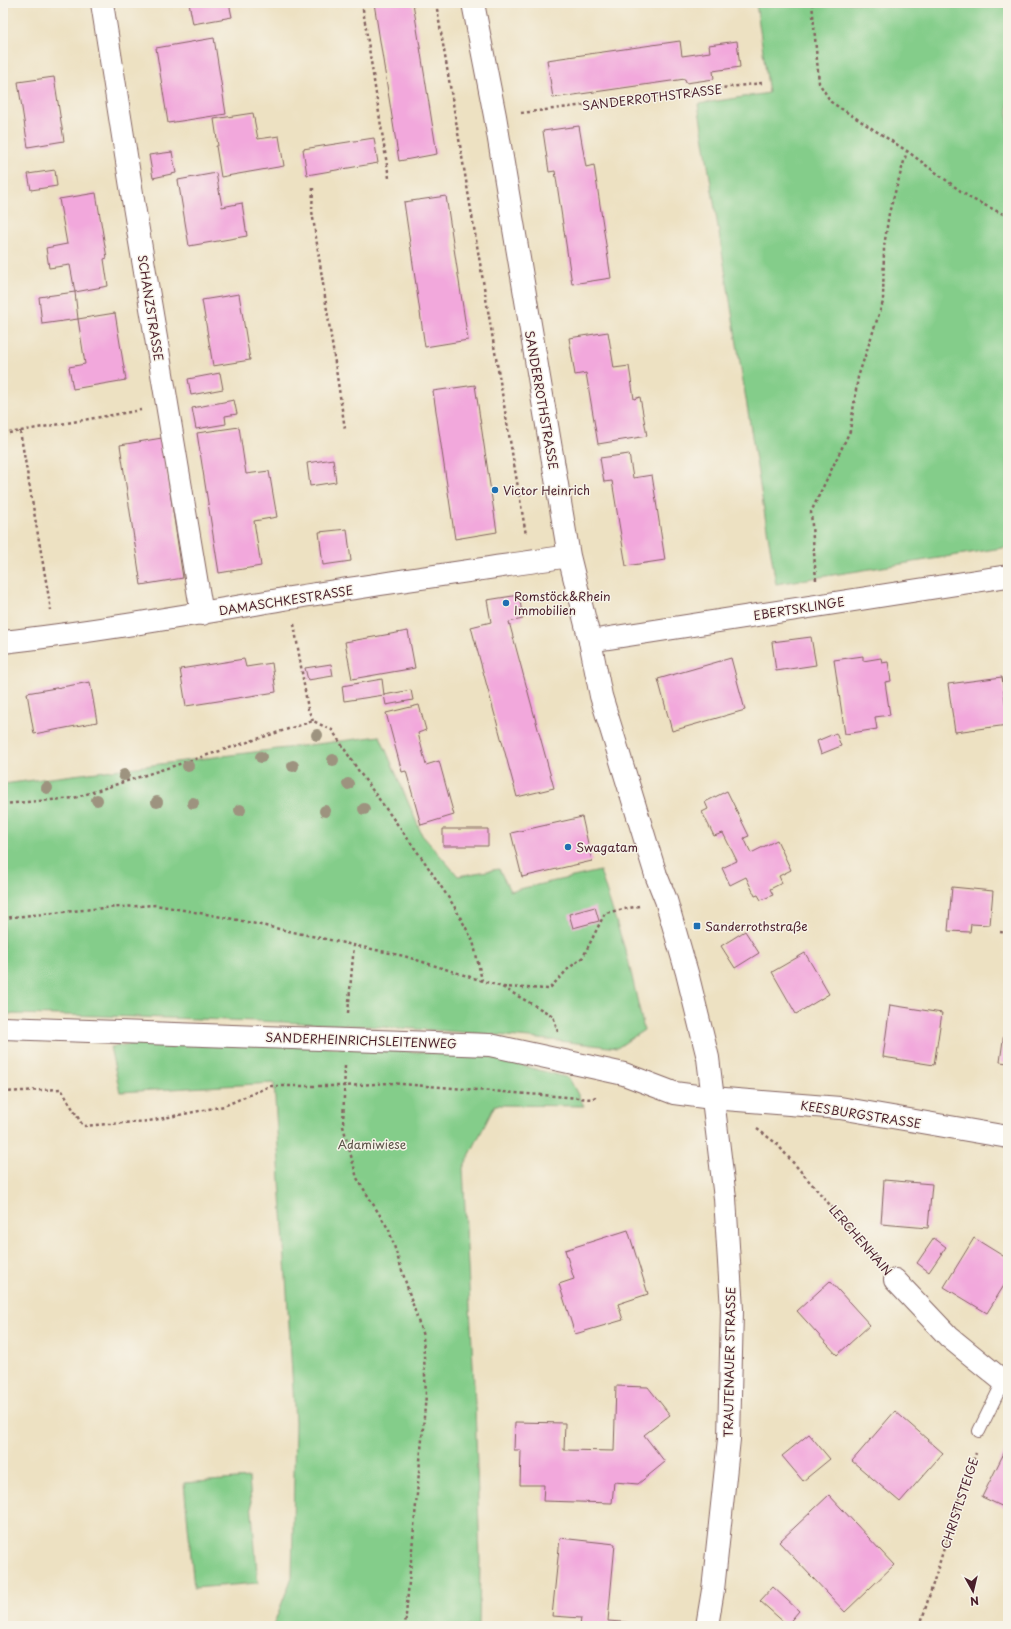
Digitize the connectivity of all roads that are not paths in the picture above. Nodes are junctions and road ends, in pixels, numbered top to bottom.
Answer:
1 (102, 3) edge
2 (473, 3) edge
3 (569, 556) junction
4 (1008, 576) edge
5 (202, 614) junction
6 (590, 641) junction
7 (3, 642) edge
8 (3, 1028) edge
9 (712, 1098) junction
10 (1008, 1137) edge
11 (895, 1280) road end
12 (1006, 1384) edge
13 (979, 1431) road end
14 (707, 1626) edge

1 - 5 street, SCHANZSTRASSE
2 - 3 street, SANDERROTHSTRASSE
3 - 5 street, DAMASCHKESTRASSE
3 - 6 street, SANDERROTHSTRASSE
4 - 6 street, EBERTSKLINGE
5 - 7 street, DAMASCHKESTRASSE
6 - 9 street, SANDERROTHSTRASSE
8 - 9 street, SANDERHEINRICHSLEITENWEG
9 - 10 street, KEESBURGSTRASSE
9 - 14 street, TRAUTENAUER STRASSE
11 - 12 street, LERCHENHAIN
12 - 13 lane

